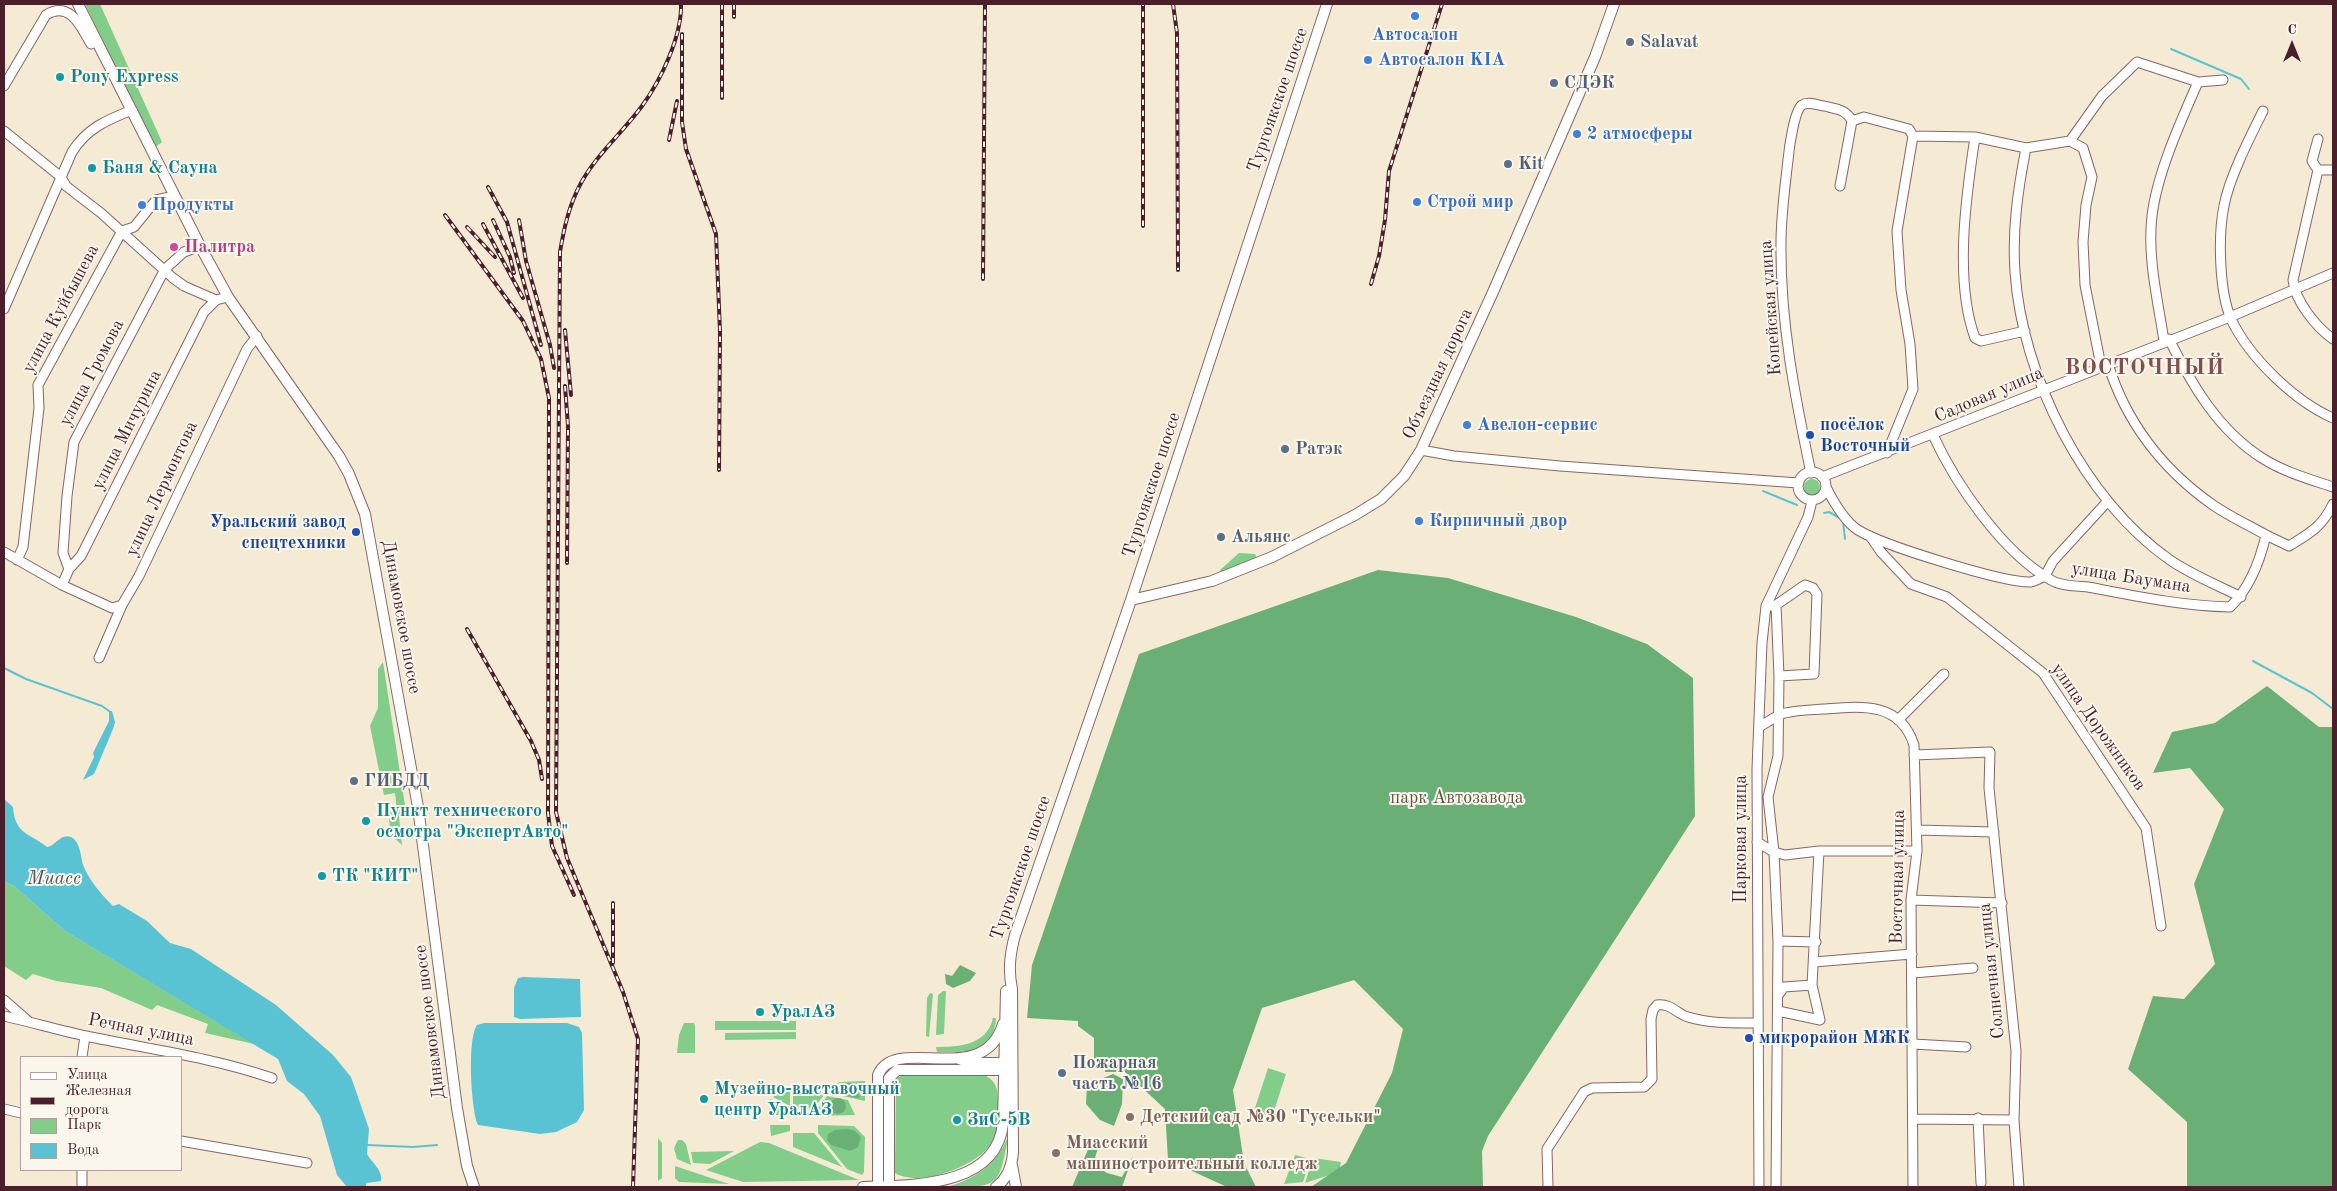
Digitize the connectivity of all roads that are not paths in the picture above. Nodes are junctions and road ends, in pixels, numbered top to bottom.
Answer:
1 (78, 4) edge
2 (1327, 4) edge
3 (1614, 4) edge
4 (91, 44) dead end
5 (2223, 80) dead end
6 (2198, 82) junction
7 (4, 86) edge
8 (132, 110) junction
9 (2263, 111) dead end
10 (1852, 121) junction
11 (4, 131) edge
12 (1913, 136) junction
13 (1975, 137) junction
14 (2318, 140) dead end
15 (2070, 141) junction
16 (2026, 148) junction
17 (2318, 170) junction
18 (2333, 170) edge
19 (61, 177) junction
20 (1840, 186) dead end
21 (176, 196) junction
22 (122, 231) junction
23 (200, 246) junction
24 (165, 269) junction
25 (2333, 273) edge
26 (2294, 289) junction
27 (228, 297) junction
28 (216, 300) junction
29 (4, 309) edge
30 (2230, 317) junction
31 (2025, 330) junction
32 (256, 336) junction
33 (2333, 339) edge
34 (2167, 340) junction
35 (2104, 365) junction
36 (2042, 390) junction
37 (2333, 418) edge
38 (1933, 435) junction
39 (1421, 450) junction
40 (1886, 453) junction
41 (1811, 472) junction
42 (1822, 477) junction
43 (1799, 483) junction
44 (1826, 487) junction
45 (2333, 487) edge
46 (1812, 500) junction
47 (2107, 502) junction
48 (2333, 504) edge
49 (2266, 535) junction
50 (1870, 536) junction
51 (4, 552) edge
52 (17, 560) junction
53 (69, 569) junction
54 (2045, 576) junction
55 (62, 585) junction
56 (2241, 597) junction
57 (1131, 600) junction
58 (122, 605) junction
59 (99, 658) dead end
60 (1944, 674) dead end
61 (1780, 676) junction
62 (1779, 717) junction
63 (1898, 720) junction
64 (1759, 727) junction
65 (1914, 755) junction
66 (1768, 813) junction
67 (1758, 815) junction
68 (1917, 830) junction
69 (1994, 832) junction
70 (1757, 842) junction
71 (1819, 851) junction
72 (1917, 851) junction
73 (1774, 852) junction
74 (1911, 900) junction
75 (2002, 903) junction
76 (2161, 926) dead end
77 (1778, 940) junction
78 (1816, 942) junction
79 (1912, 954) junction
80 (1814, 962) junction
81 (1973, 968) dead end
82 (1913, 973) junction
83 (1009, 975) junction
84 (1812, 985) junction
85 (1779, 994) junction
86 (4, 1000) edge
87 (1778, 1011) junction
88 (4, 1016) edge
89 (1005, 1016) junction
90 (28, 1022) junction
91 (1758, 1023) junction
92 (85, 1036) junction
93 (1913, 1044) junction
94 (1966, 1046) dead end
95 (82, 1056) edge
96 (958, 1059) junction
97 (1008, 1066) junction
98 (272, 1078) dead end
99 (4, 1110) edge
100 (20, 1112) edge
101 (1978, 1118) junction
102 (1913, 1120) junction
103 (2014, 1120) junction
104 (182, 1141) edge
105 (306, 1163) dead end
106 (1012, 1164) junction
107 (82, 1171) edge
108 (1981, 1183) dead end
109 (82, 1187) edge
110 (474, 1187) edge
111 (863, 1187) edge
112 (878, 1187) edge
113 (889, 1187) edge
114 (996, 1187) edge
115 (1016, 1187) edge
116 (1548, 1187) edge
117 (1759, 1187) edge
118 (1776, 1187) edge
119 (1913, 1187) edge
120 (2019, 1187) edge

1 - 8 main road, Динамовское шоссе
2 - 57 main road, Тургоякское шоссе
3 - 39 main road, Объездная дорога
4 - 7 street
5 - 6 street
6 - 15 street
6 - 34 street
8 - 19 street
8 - 21 main road, Динамовское шоссе
9 - 30 street
10 - 12 street
10 - 20 street
10 - 41 street, Копейская улица
11 - 19 street
12 - 13 street
12 - 40 street
13 - 16 street
13 - 31 street
14 - 17 street
15 - 16 street
15 - 35 street
16 - 31 street
17 - 18 street
17 - 26 street
19 - 22 street
19 - 29 street
21 - 22 street, улица Куйбышева
21 - 23 main road, Динамовское шоссе
22 - 24 street
22 - 52 street, улица Куйбышева
23 - 24 street, улица Громова
23 - 27 main road, Динамовское шоссе
24 - 28 street
24 - 53 street, улица Громова
25 - 26 street, Садовая улица
26 - 30 street, Садовая улица
26 - 33 street
27 - 28 street
27 - 32 main road, Динамовское шоссе
28 - 53 street, улица Мичурина
30 - 34 street, Садовая улица
30 - 37 street
31 - 36 street
32 - 58 street, улица Лермонтова
32 - 110 main road, Динамовское шоссе
34 - 35 street, Садовая улица
34 - 45 street
35 - 36 street, Садовая улица
35 - 49 street
36 - 38 street, Садовая улица
36 - 47 street
38 - 40 street, Садовая улица
38 - 54 street, улица Баумана
39 - 43 street
39 - 57 main road, Объездная дорога
40 - 42 street, Садовая улица
41 - 42 street
41 - 43 street
42 - 44 street
43 - 46 street
44 - 46 street
44 - 50 street
46 - 64 street, Парковая улица
47 - 54 street
47 - 56 street
48 - 49 street
49 - 56 street
50 - 54 street
50 - 76 street, улица Дорожников
51 - 52 street
52 - 55 street
53 - 55 street, улица Мичурина
54 - 56 street, улица Баумана
55 - 58 street
57 - 83 main road, Тургоякское шоссе
58 - 59 street, улица Лермонтова
60 - 63 street
61 - 61 street
61 - 62 street
62 - 63 street, Восточная улица
62 - 64 street, Восточная улица
62 - 66 street
63 - 65 street, Восточная улица
64 - 67 street, Парковая улица
65 - 68 street, Восточная улица
65 - 69 street, Солнечная улица
66 - 67 street
66 - 73 street
67 - 70 street, Парковая улица
68 - 69 street
68 - 72 street, Восточная улица
69 - 75 street, Солнечная улица
70 - 73 street
70 - 91 street, Парковая улица
71 - 72 street
71 - 73 street
71 - 78 street
72 - 74 street, Восточная улица
73 - 77 street
74 - 75 street
74 - 79 street, Восточная улица
75 - 103 street, Солнечная улица
77 - 78 street
77 - 85 street
78 - 80 street
79 - 80 street
79 - 82 street, Восточная улица
80 - 84 street
81 - 82 street
82 - 93 street, Восточная улица
83 - 89 main road, Тургоякское шоссе
83 - 97 main road, Тургоякское шоссе
84 - 85 street
84 - 87 street
85 - 87 street
86 - 90 street
87 - 118 street
88 - 90 street, Речная улица
89 - 96 main road
89 - 97 main road, Тургоякское шоссе
90 - 92 street, Речная улица
91 - 116 street
91 - 117 street, Парковая улица
92 - 95 street
92 - 98 street, Речная улица
93 - 94 street
93 - 102 street, Восточная улица
96 - 97 main road
96 - 112 main road
97 - 106 main road
97 - 113 main road
97 - 113 main road
99 - 100 street
101 - 102 street
101 - 103 street
101 - 108 street
102 - 119 street, Восточная улица
103 - 120 street, Солнечная улица
104 - 105 street
106 - 114 main road
106 - 115 main road
107 - 109 street
111 - 112 main road
112 - 113 main road

